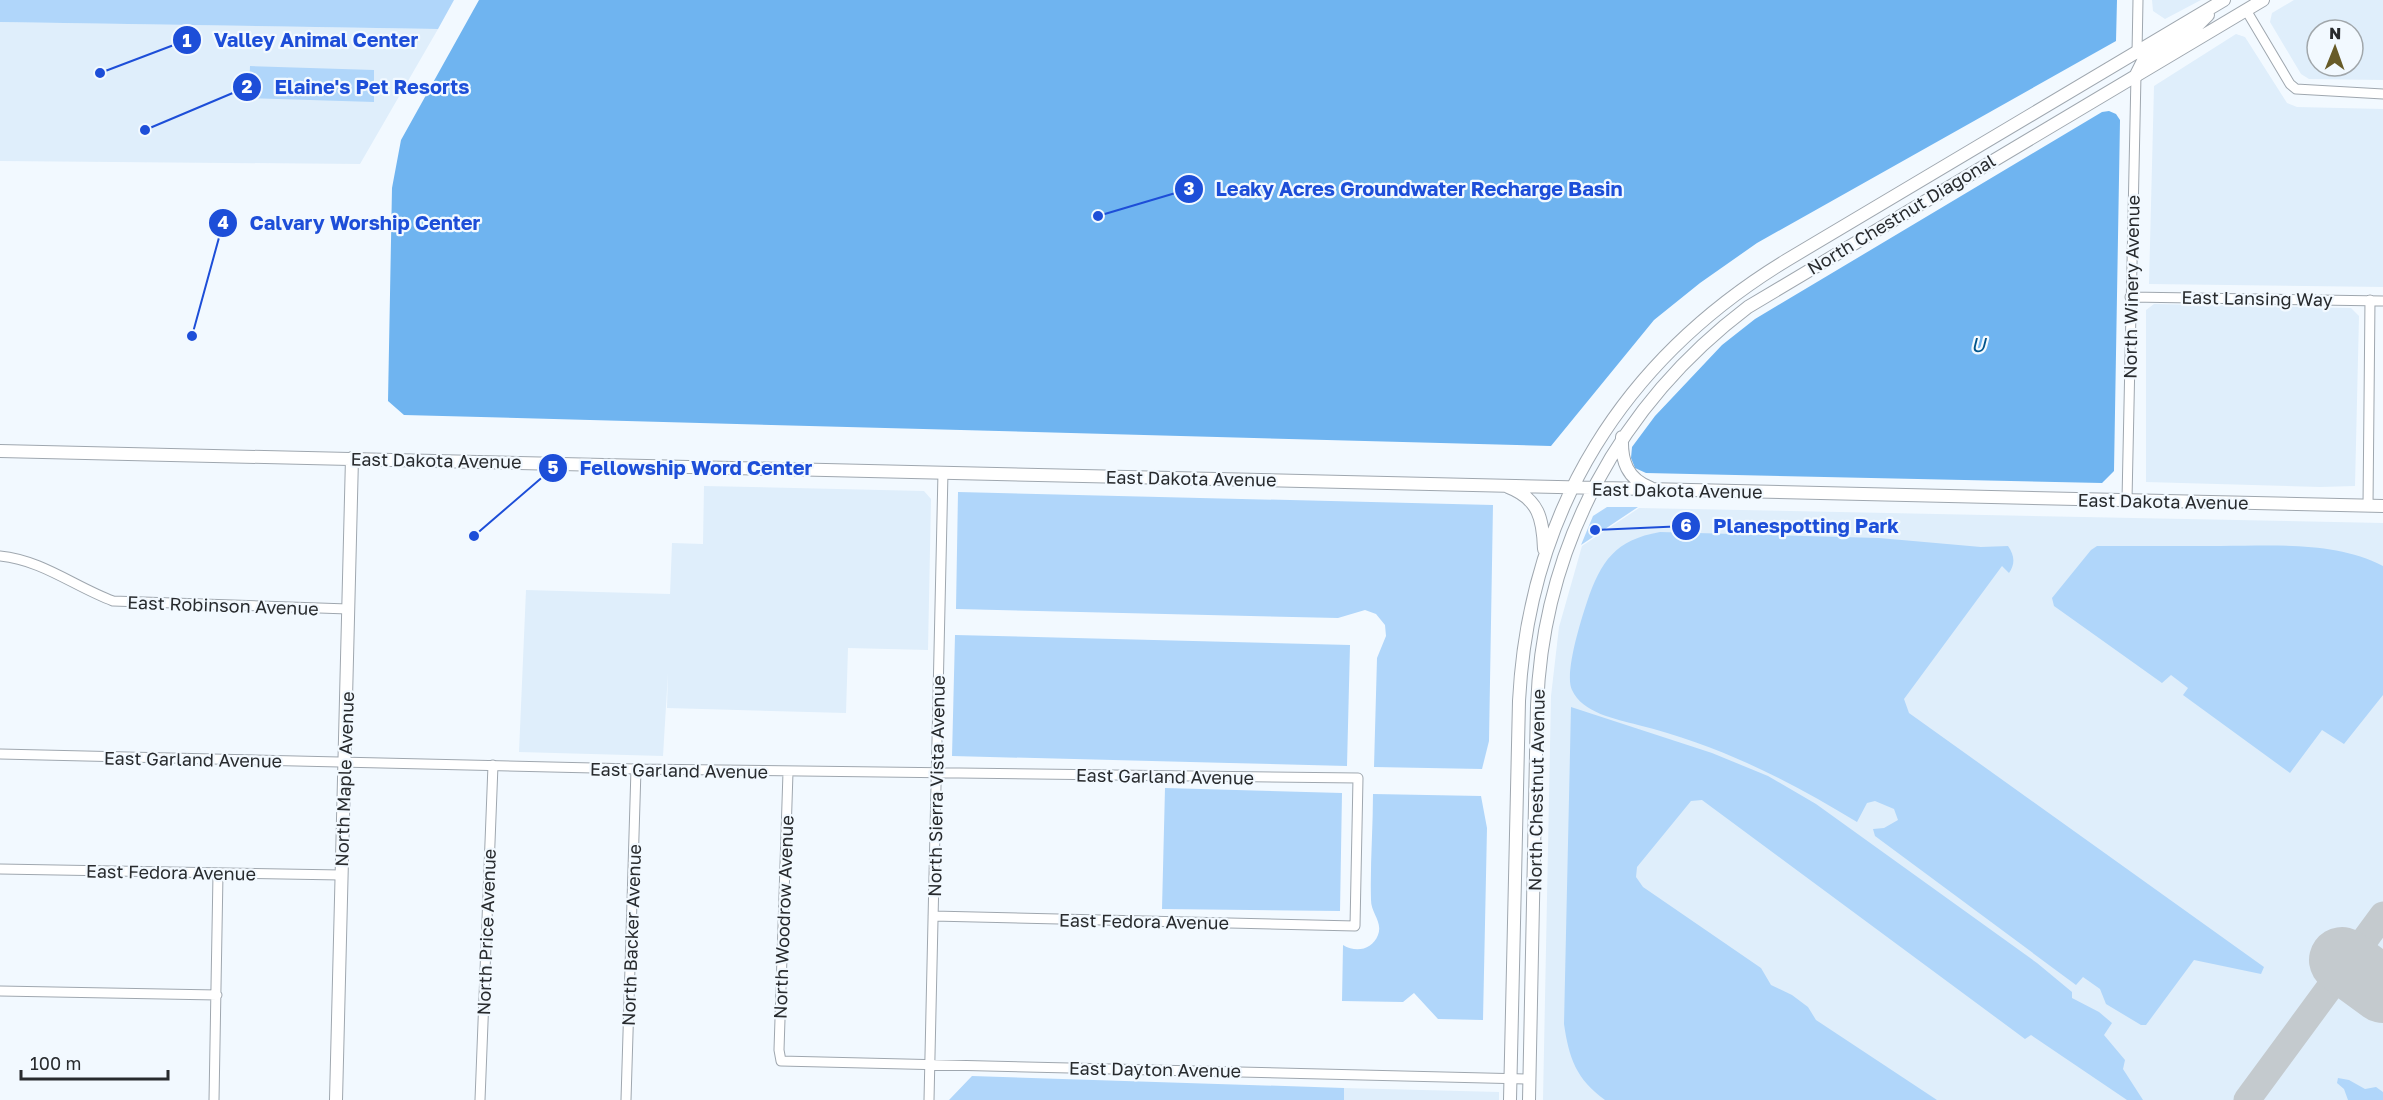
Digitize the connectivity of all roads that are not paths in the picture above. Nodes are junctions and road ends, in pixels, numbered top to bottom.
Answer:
1 (2138, 0) edge
2 (2224, 0) edge
3 (2263, 0) edge
4 (2246, 10) junction
5 (2137, 53) junction
6 (2136, 75) junction
7 (2383, 94) edge
8 (2130, 297) junction
9 (2370, 300) junction
10 (2383, 300) edge
11 (1623, 437) junction
12 (0, 451) edge
13 (352, 458) junction
14 (943, 472) junction
15 (1504, 486) junction
16 (1572, 488) junction
17 (1592, 488) junction
18 (1654, 490) junction
19 (2127, 500) junction
20 (2368, 506) junction
21 (2383, 506) edge
22 (0, 556) edge
23 (1544, 558) junction
24 (348, 609) junction
25 (0, 754) edge
26 (346, 762) junction
27 (493, 765) junction
28 (636, 770) junction
29 (788, 772) junction
30 (936, 772) junction
31 (1518, 782) junction
32 (1535, 783) junction
33 (0, 869) edge
34 (218, 874) junction
35 (341, 875) junction
36 (933, 916) junction
37 (1355, 926) joint
38 (0, 991) edge
39 (217, 995) junction
40 (781, 1061) joint
41 (930, 1063) junction
42 (1511, 1079) junction
43 (1529, 1079) junction
44 (214, 1100) edge
45 (336, 1100) edge
46 (480, 1100) edge
47 (626, 1100) edge
48 (929, 1100) edge
49 (1510, 1100) edge
50 (1529, 1100) edge

1 - 5 street
2 - 5 main road, North Chestnut Diagonal
2 - 6 main road
3 - 4 main road, North Chestnut Diagonal
4 - 6 main road, North Chestnut Diagonal
4 - 7 street
5 - 16 main road, North Chestnut Diagonal
6 - 8 street, North Winery Avenue
6 - 11 main road, North Chestnut Diagonal
8 - 9 street, East Lansing Way
8 - 19 street, North Winery Avenue
9 - 10 street, East Lansing Way
9 - 20 street
11 - 17 main road, North Chestnut Diagonal
11 - 18 main road
12 - 13 main road, East Dakota Avenue
13 - 14 main road, East Dakota Avenue
13 - 24 main road, North Maple Avenue
14 - 15 main road, East Dakota Avenue
14 - 30 street, North Sierra Vista Avenue
15 - 16 main road, East Dakota Avenue
15 - 23 main road
16 - 17 main road, East Dakota Avenue
16 - 23 main road, North Chestnut Avenue
17 - 18 main road, East Dakota Avenue
17 - 32 main road, North Chestnut Avenue
18 - 19 main road, East Dakota Avenue
19 - 20 main road, East Dakota Avenue
20 - 21 main road, East Dakota Avenue
22 - 24 street, East Robinson Avenue
23 - 31 main road, North Chestnut Avenue
24 - 26 main road, North Maple Avenue
25 - 26 street, East Garland Avenue
26 - 27 street, East Garland Avenue
26 - 35 main road, North Maple Avenue
27 - 28 street, East Garland Avenue
27 - 46 street, North Price Avenue
28 - 29 street, East Garland Avenue
28 - 47 street, North Backer Avenue
29 - 30 street, East Garland Avenue
29 - 40 street, North Woodrow Avenue
30 - 36 street, North Sierra Vista Avenue
30 - 37 street, East Garland Avenue
31 - 32 main road
31 - 42 main road, North Chestnut Avenue
32 - 43 main road, North Chestnut Avenue
33 - 34 street, East Fedora Avenue
34 - 35 street, East Fedora Avenue
34 - 39 street
35 - 45 main road, North Maple Avenue
36 - 37 street, East Fedora Avenue
36 - 41 street, North Sierra Vista Avenue
38 - 39 street
39 - 44 street
40 - 41 street, East Dayton Avenue
41 - 42 street, East Dayton Avenue
41 - 48 street, North Sierra Vista Avenue
42 - 43 street, East Dayton Avenue
42 - 49 main road, North Chestnut Avenue
43 - 50 main road, North Chestnut Avenue

